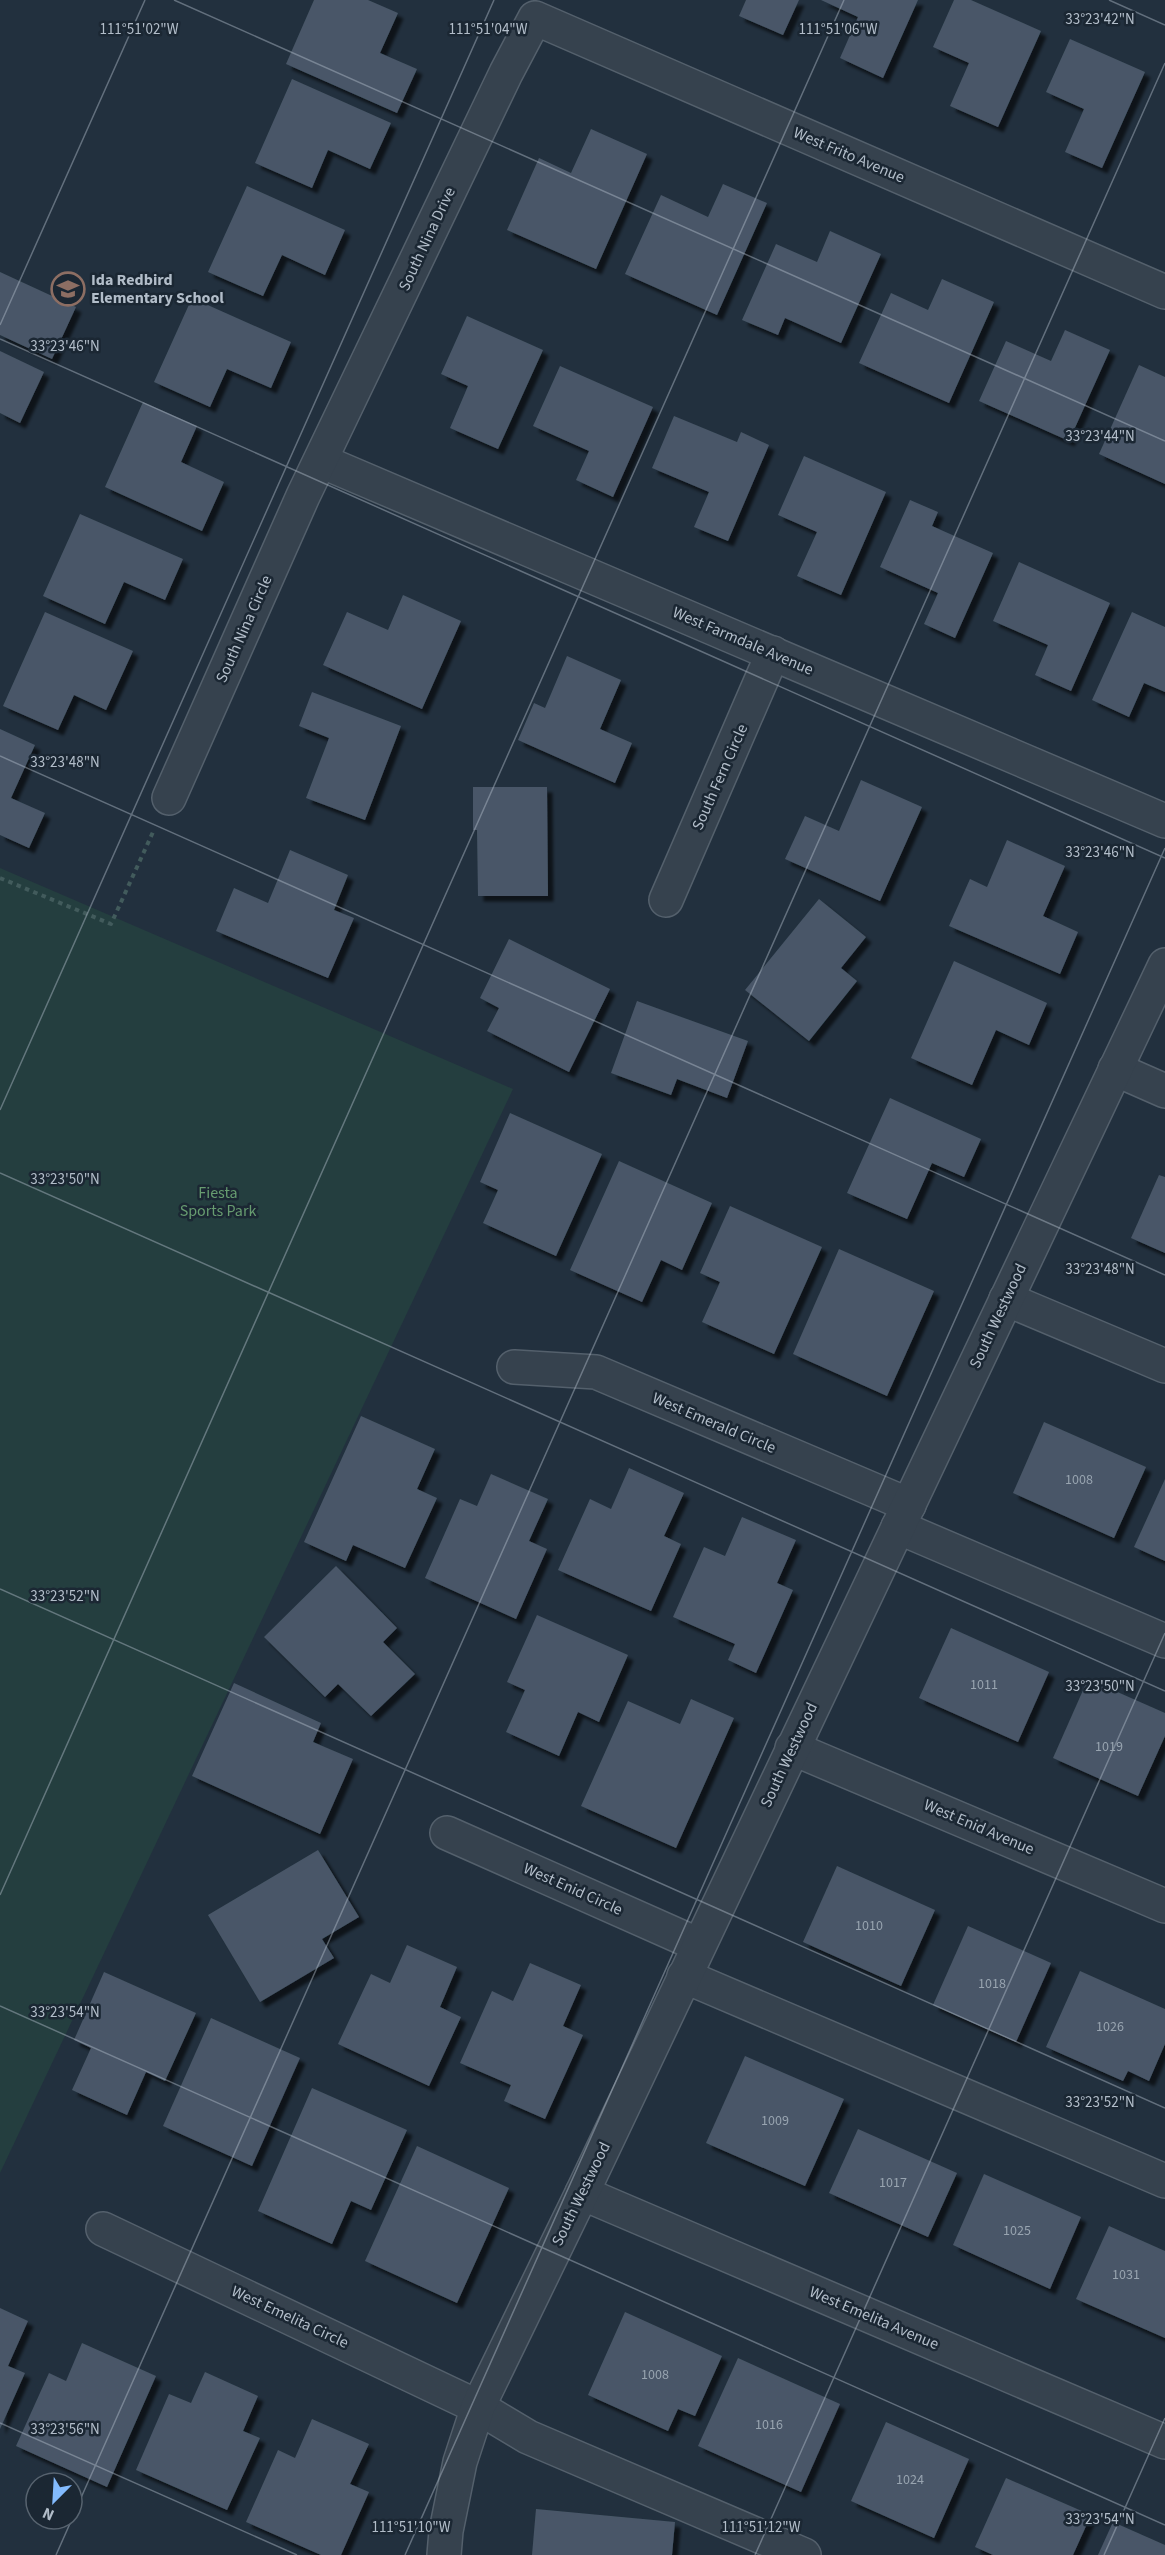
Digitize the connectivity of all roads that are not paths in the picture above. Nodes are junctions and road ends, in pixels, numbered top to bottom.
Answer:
1 (535, 18) joint
2 (1165, 292) edge
3 (321, 460) junction
4 (772, 653) junction
5 (169, 798) road end
6 (1165, 821) edge
7 (666, 900) dead end
8 (1165, 965) edge
9 (1115, 1069) junction
10 (1165, 1091) edge
11 (1006, 1299) junction
12 (1165, 1366) edge
13 (514, 1367) dead end
14 (903, 1516) junction
15 (1165, 1641) edge
16 (792, 1748) junction
17 (447, 1833) dead end
18 (1165, 1906) edge
19 (699, 1945) junction
20 (684, 1976) junction
21 (1165, 2181) edge
22 (582, 2193) junction
23 (103, 2229) dead end
24 (478, 2407) junction
25 (1165, 2442) edge
26 (444, 2555) edge
27 (804, 2555) edge

1 - 2 street, West Frito Avenue
1 - 3 street, South Nina Drive
3 - 4 street, West Farmdale Avenue
3 - 5 street, South Nina Circle
4 - 6 street, West Farmdale Avenue
4 - 7 street, South Fern Circle
8 - 9 street, South Westwood
9 - 10 street
9 - 11 street, South Westwood
11 - 12 street
11 - 14 street, South Westwood
13 - 14 street, West Emerald Circle
14 - 15 street, West Emerald Circle
14 - 16 street, South Westwood
16 - 18 street, West Enid Avenue
16 - 19 street, South Westwood
17 - 19 street, West Enid Circle
19 - 20 street, South Westwood
20 - 21 street
20 - 22 street, South Westwood
22 - 24 street, South Westwood
22 - 25 street, West Emelita Avenue
23 - 24 street, West Emelita Circle
24 - 26 street, South Westwood
24 - 27 street, West Emelita Circle

